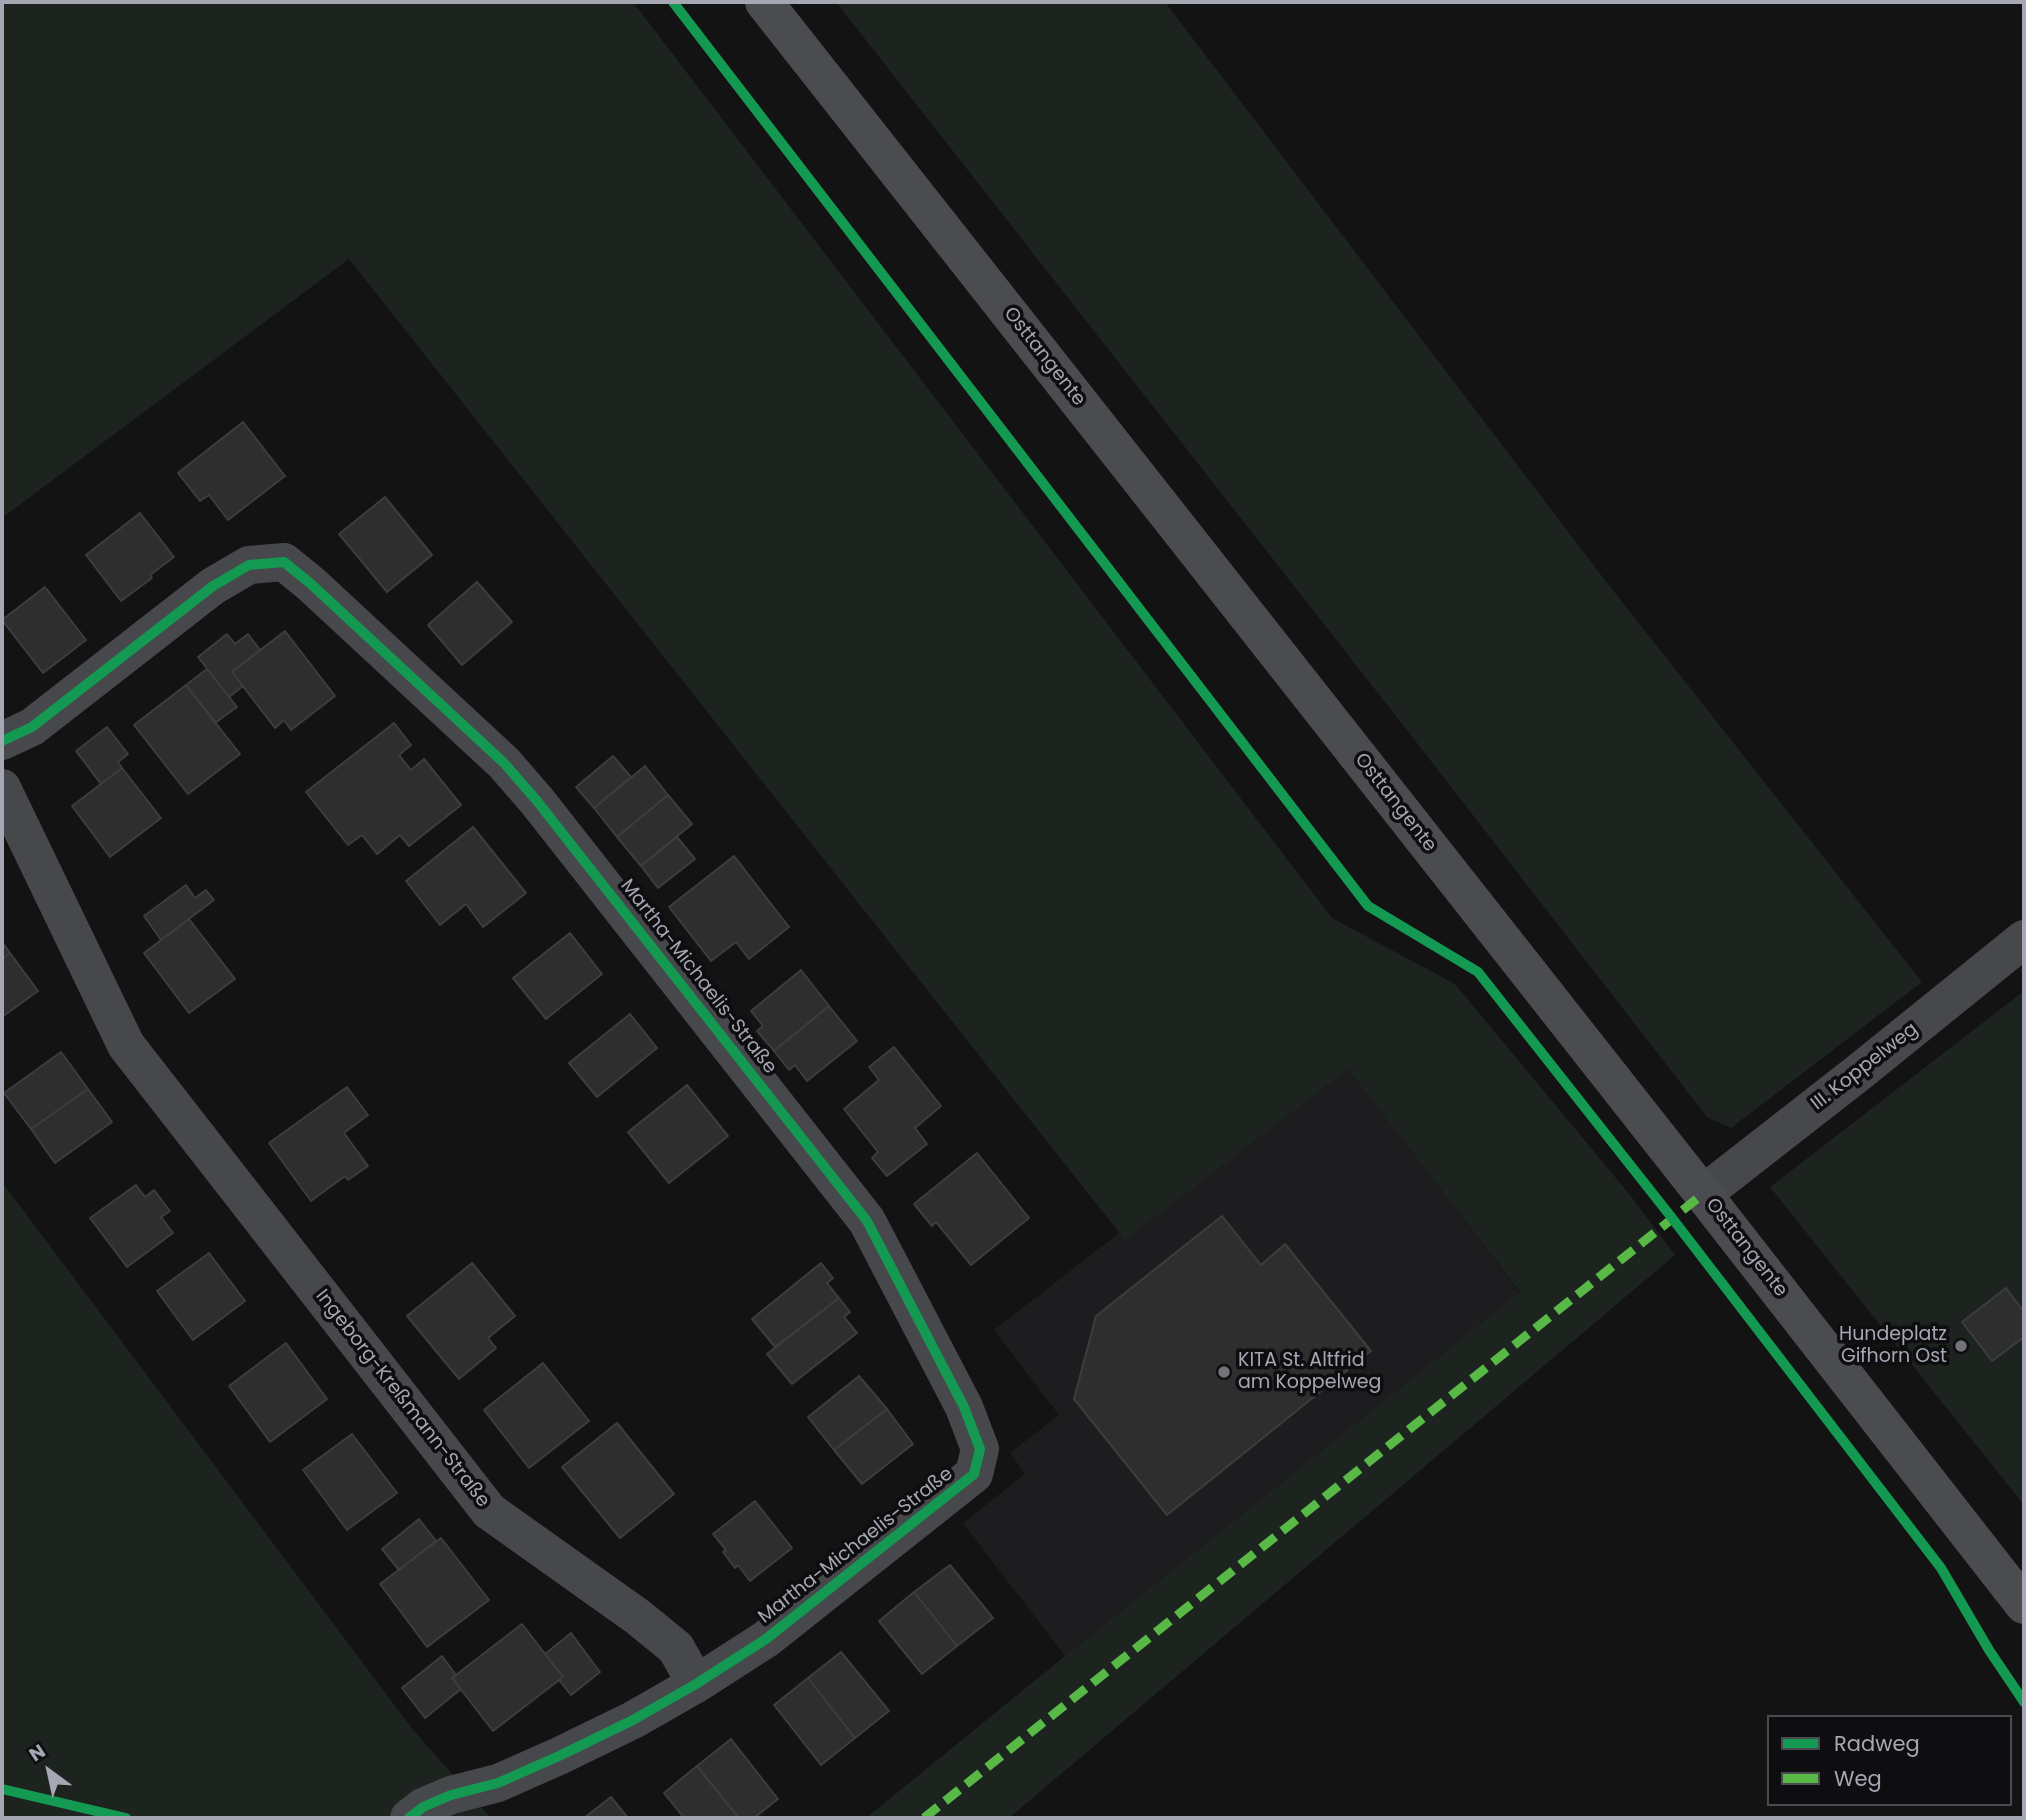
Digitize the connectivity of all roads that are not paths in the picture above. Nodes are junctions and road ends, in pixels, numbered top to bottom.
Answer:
1 (764, 2) edge
2 (2, 741) edge
3 (2, 788) edge
4 (2024, 939) edge
5 (1703, 1194) junction
6 (2024, 1605) edge
7 (696, 1684) junction
8 (409, 1818) edge

1 - 5 main road, Osttangente
2 - 7 street, Martha-Michaelis-Straße
3 - 7 street, Ingeborg-Kreßmann-Straße
4 - 5 street, III. Koppelweg
5 - 6 main road, Osttangente
7 - 8 street

